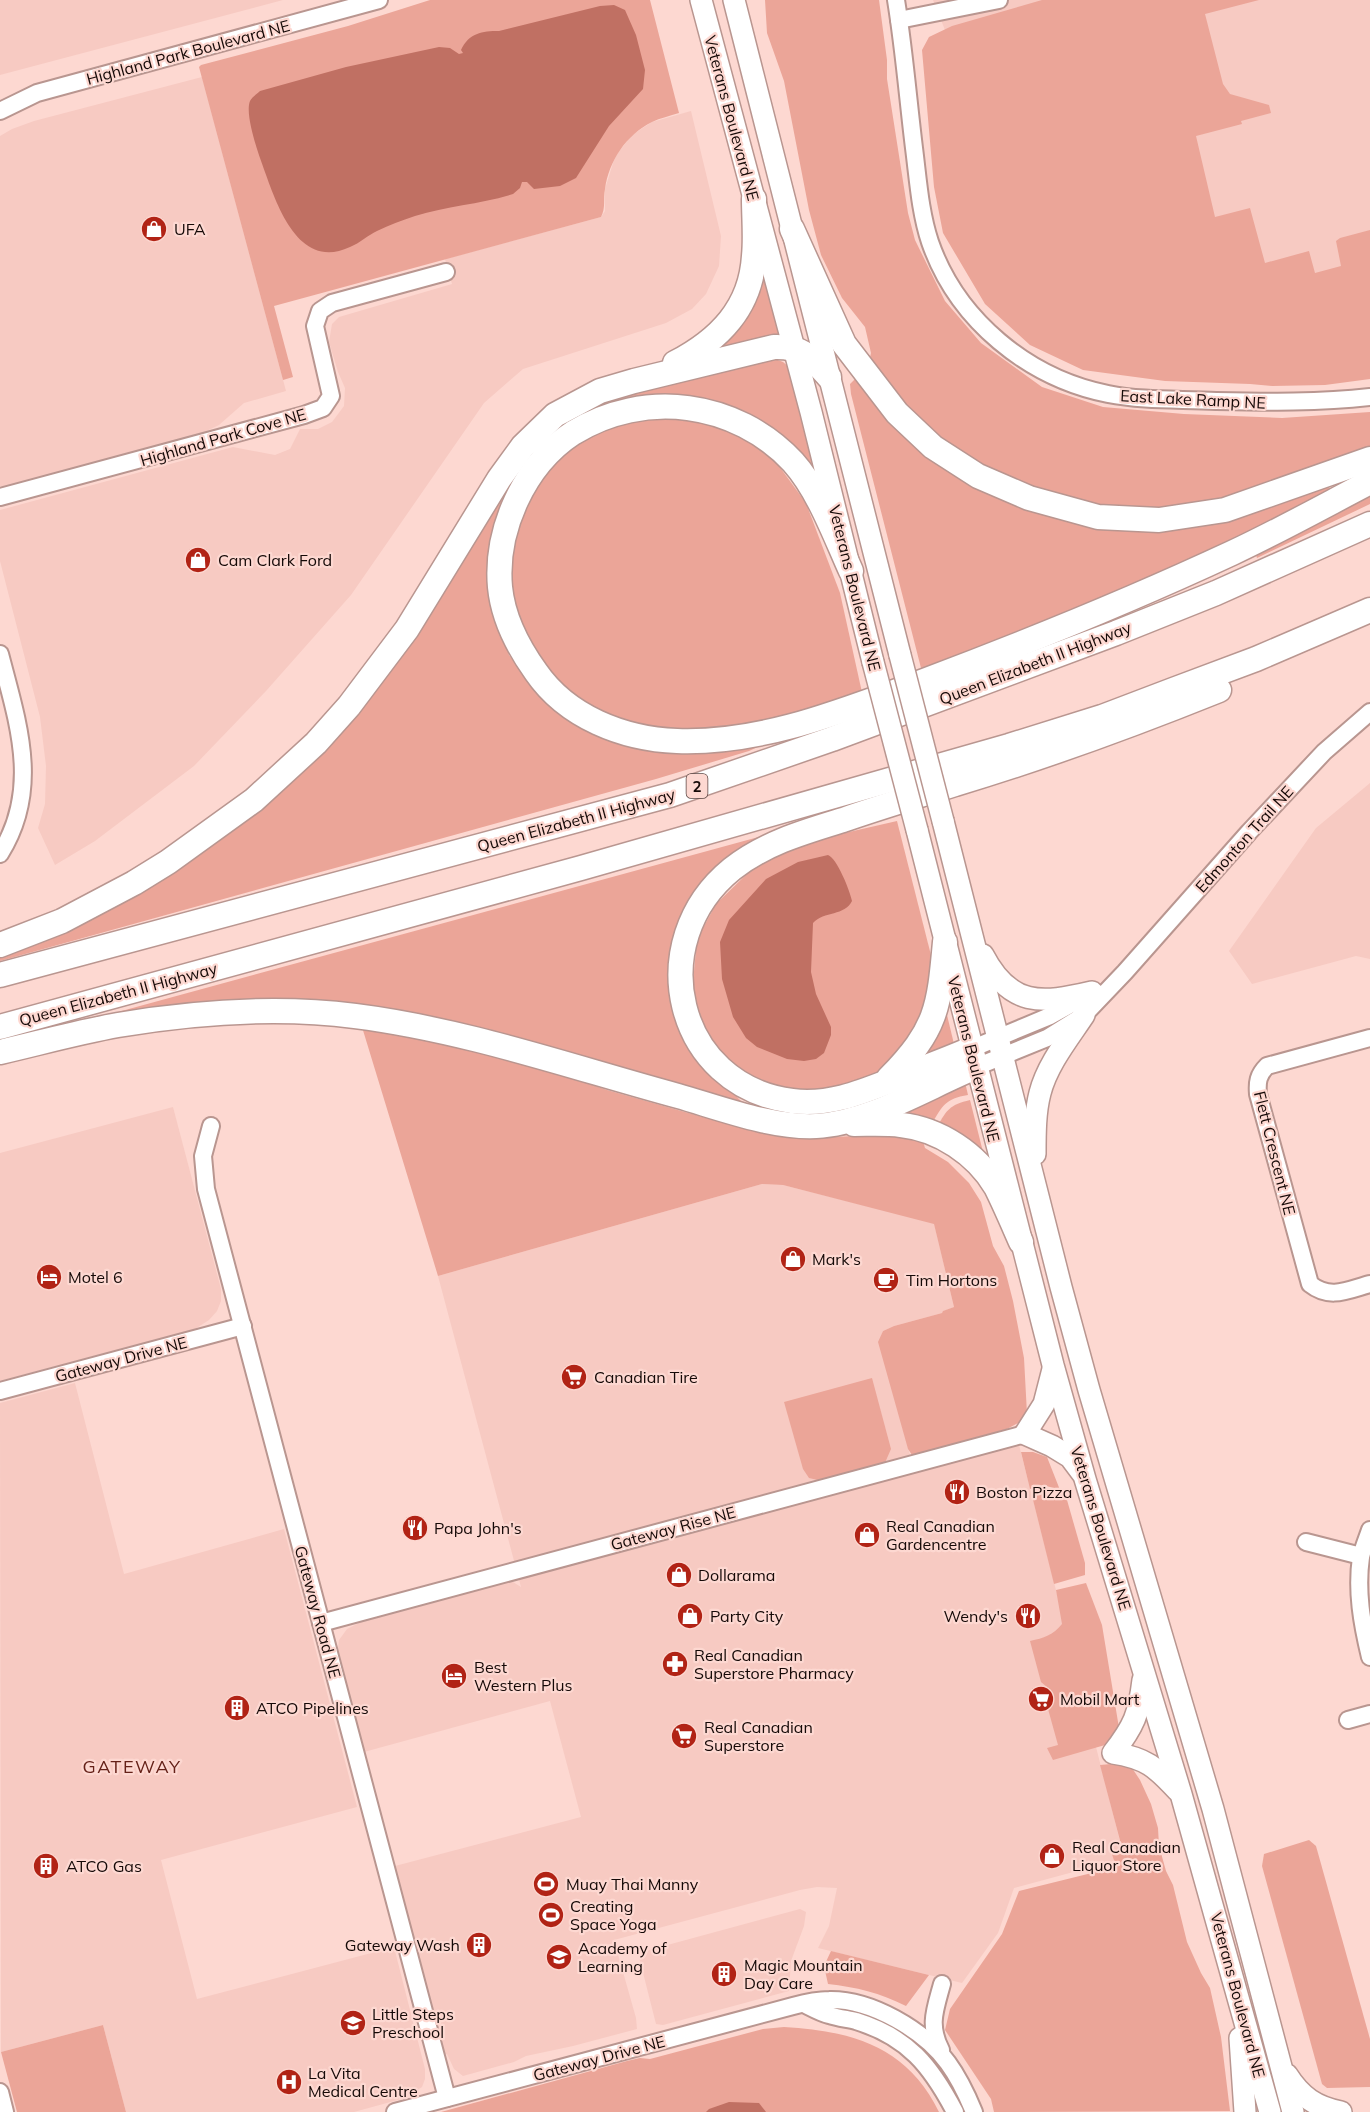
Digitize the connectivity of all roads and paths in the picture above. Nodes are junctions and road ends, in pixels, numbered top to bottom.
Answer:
1 (379, 0) edge
2 (701, 0) edge
3 (734, 0) edge
4 (896, 0) edge
5 (999, 0) edge
6 (899, 20) junction
7 (0, 111) edge
8 (754, 199) junction
9 (792, 229) junction
10 (446, 272) dead end
11 (794, 348) junction
12 (830, 377) junction
13 (634, 381) junction
14 (1370, 397) edge
15 (1370, 459) edge
16 (1370, 482) edge
17 (0, 497) edge
18 (1370, 524) edge
19 (851, 571) junction
20 (1370, 610) edge
21 (1370, 625) edge
22 (0, 654) edge
23 (1370, 712) edge
24 (0, 855) edge
25 (971, 931) junction
26 (945, 942) junction
27 (0, 945) edge
28 (1125, 972) junction
29 (0, 975) edge
30 (1092, 992) junction
31 (1084, 1015) junction
32 (0, 1027) edge
33 (1370, 1038) edge
34 (1000, 1048) junction
35 (0, 1052) edge
36 (974, 1058) junction
37 (883, 1084) junction
38 (837, 1124) junction
39 (211, 1126) dead end
40 (1034, 1182) junction
41 (1021, 1242) junction
42 (1370, 1284) edge
43 (243, 1326) junction
44 (1053, 1365) junction
45 (0, 1391) edge
46 (1024, 1434) junction
47 (1085, 1479) junction
48 (1370, 1530) edge
49 (1306, 1542) dead end
50 (1361, 1556) junction
51 (321, 1623) junction
52 (1370, 1657) edge
53 (1144, 1671) junction
54 (1370, 1714) edge
55 (1348, 1720) dead end
56 (1181, 1794) junction
57 (1234, 1978) junction
58 (942, 1984) dead end
59 (803, 2004) junction
60 (947, 2062) junction
61 (1281, 2065) junction
62 (0, 2092) edge
63 (447, 2098) junction
64 (5, 2112) edge
65 (395, 2112) edge
66 (955, 2112) edge
67 (974, 2112) edge
68 (1245, 2112) edge
69 (1270, 2112) edge
70 (1293, 2112) edge
71 (1341, 2112) edge

1 - 7 street, Highland Park Boulevard NE
2 - 8 main road, Veterans Boulevard NE
3 - 9 main road, Veterans Boulevard NE
4 - 6 street, East Lake Ramp NE
5 - 6 street
6 - 14 street, East Lake Ramp NE
8 - 11 main road, Veterans Boulevard NE
8 - 13 highway
9 - 12 main road, Veterans Boulevard NE
9 - 15 highway
10 - 17 street, Highland Park Cove NE
11 - 12 highway
11 - 13 highway
11 - 19 main road, Veterans Boulevard NE
12 - 25 main road, Veterans Boulevard NE, bridge
13 - 27 highway
16 - 19 highway
18 - 29 highway, Queen Elizabeth II Highway / 2
19 - 26 main road, Veterans Boulevard NE, bridge
20 - 32 highway, Queen Elizabeth II Highway
21 - 37 highway
22 - 24 street
23 - 28 street, Edmonton Trail NE
25 - 30 main road
25 - 34 main road, Veterans Boulevard NE
26 - 36 main road, Veterans Boulevard NE
26 - 37 highway
28 - 30 street, Edmonton Trail NE
28 - 31 street, Edmonton Trail NE
30 - 34 street, Edmonton Trail NE
31 - 34 street, Edmonton Trail NE
31 - 40 main road
33 - 42 street, Flett Crescent NE
34 - 36 street, Edmonton Trail NE
34 - 40 main road, Veterans Boulevard NE
35 - 38 highway
36 - 37 highway
36 - 38 highway
36 - 41 main road, Veterans Boulevard NE
38 - 41 highway
39 - 43 street, Gateway Road NE
40 - 61 main road, Veterans Boulevard NE
41 - 44 main road, Veterans Boulevard NE
43 - 45 street, Gateway Drive NE
43 - 51 street, Gateway Road NE
44 - 46 main road
44 - 47 main road, Veterans Boulevard NE
46 - 47 main road
46 - 51 street, Gateway Rise NE
47 - 53 main road, Veterans Boulevard NE
48 - 50 street
49 - 50 street
50 - 52 street
51 - 63 street, Gateway Road NE
53 - 56 main road, Veterans Boulevard NE
53 - 56 main road
54 - 55 street
56 - 57 main road, Veterans Boulevard NE
57 - 68 main road
57 - 69 main road, Veterans Boulevard NE
58 - 60 street
59 - 60 street, Gateway Drive NE
59 - 63 street, Gateway Drive NE
59 - 66 street
60 - 67 street, Gateway Drive NE
61 - 70 main road, Veterans Boulevard NE
61 - 71 main road
62 - 64 street
63 - 65 street, Gateway Drive NE

